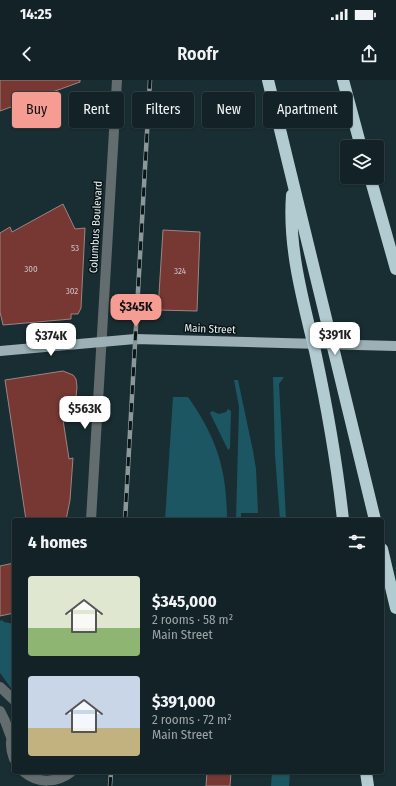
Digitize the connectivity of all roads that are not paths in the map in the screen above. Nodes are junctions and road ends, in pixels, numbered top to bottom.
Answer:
1 (117, 80) edge
2 (268, 80) edge
3 (343, 80) edge
4 (359, 140) edge
5 (293, 182) junction
6 (372, 184) edge
7 (396, 269) edge
8 (101, 342) junction
9 (396, 346) edge
10 (0, 351) edge
11 (91, 518) edge
12 (343, 518) edge
13 (375, 518) edge
14 (384, 557) edge
15 (396, 608) edge
16 (0, 687) edge
17 (12, 698) edge
18 (0, 711) edge
19 (12, 732) edge
20 (12, 752) edge
21 (26, 774) edge
22 (27, 774) edge
23 (69, 774) edge
24 (71, 774) edge
25 (366, 774) edge
26 (33, 786) edge
27 (66, 786) edge
28 (368, 786) edge

1 - 8 street, Columbus Boulevard
2 - 5 highway
3 - 4 highway
5 - 12 highway
5 - 13 highway
6 - 7 highway
8 - 9 main road, Main Street
8 - 10 main road, Main Street
8 - 11 street, Columbus Boulevard
14 - 15 highway
16 - 17 street
18 - 19 street
19 - 20 street
21 - 26 street
22 - 23 street
24 - 27 street
25 - 28 highway

